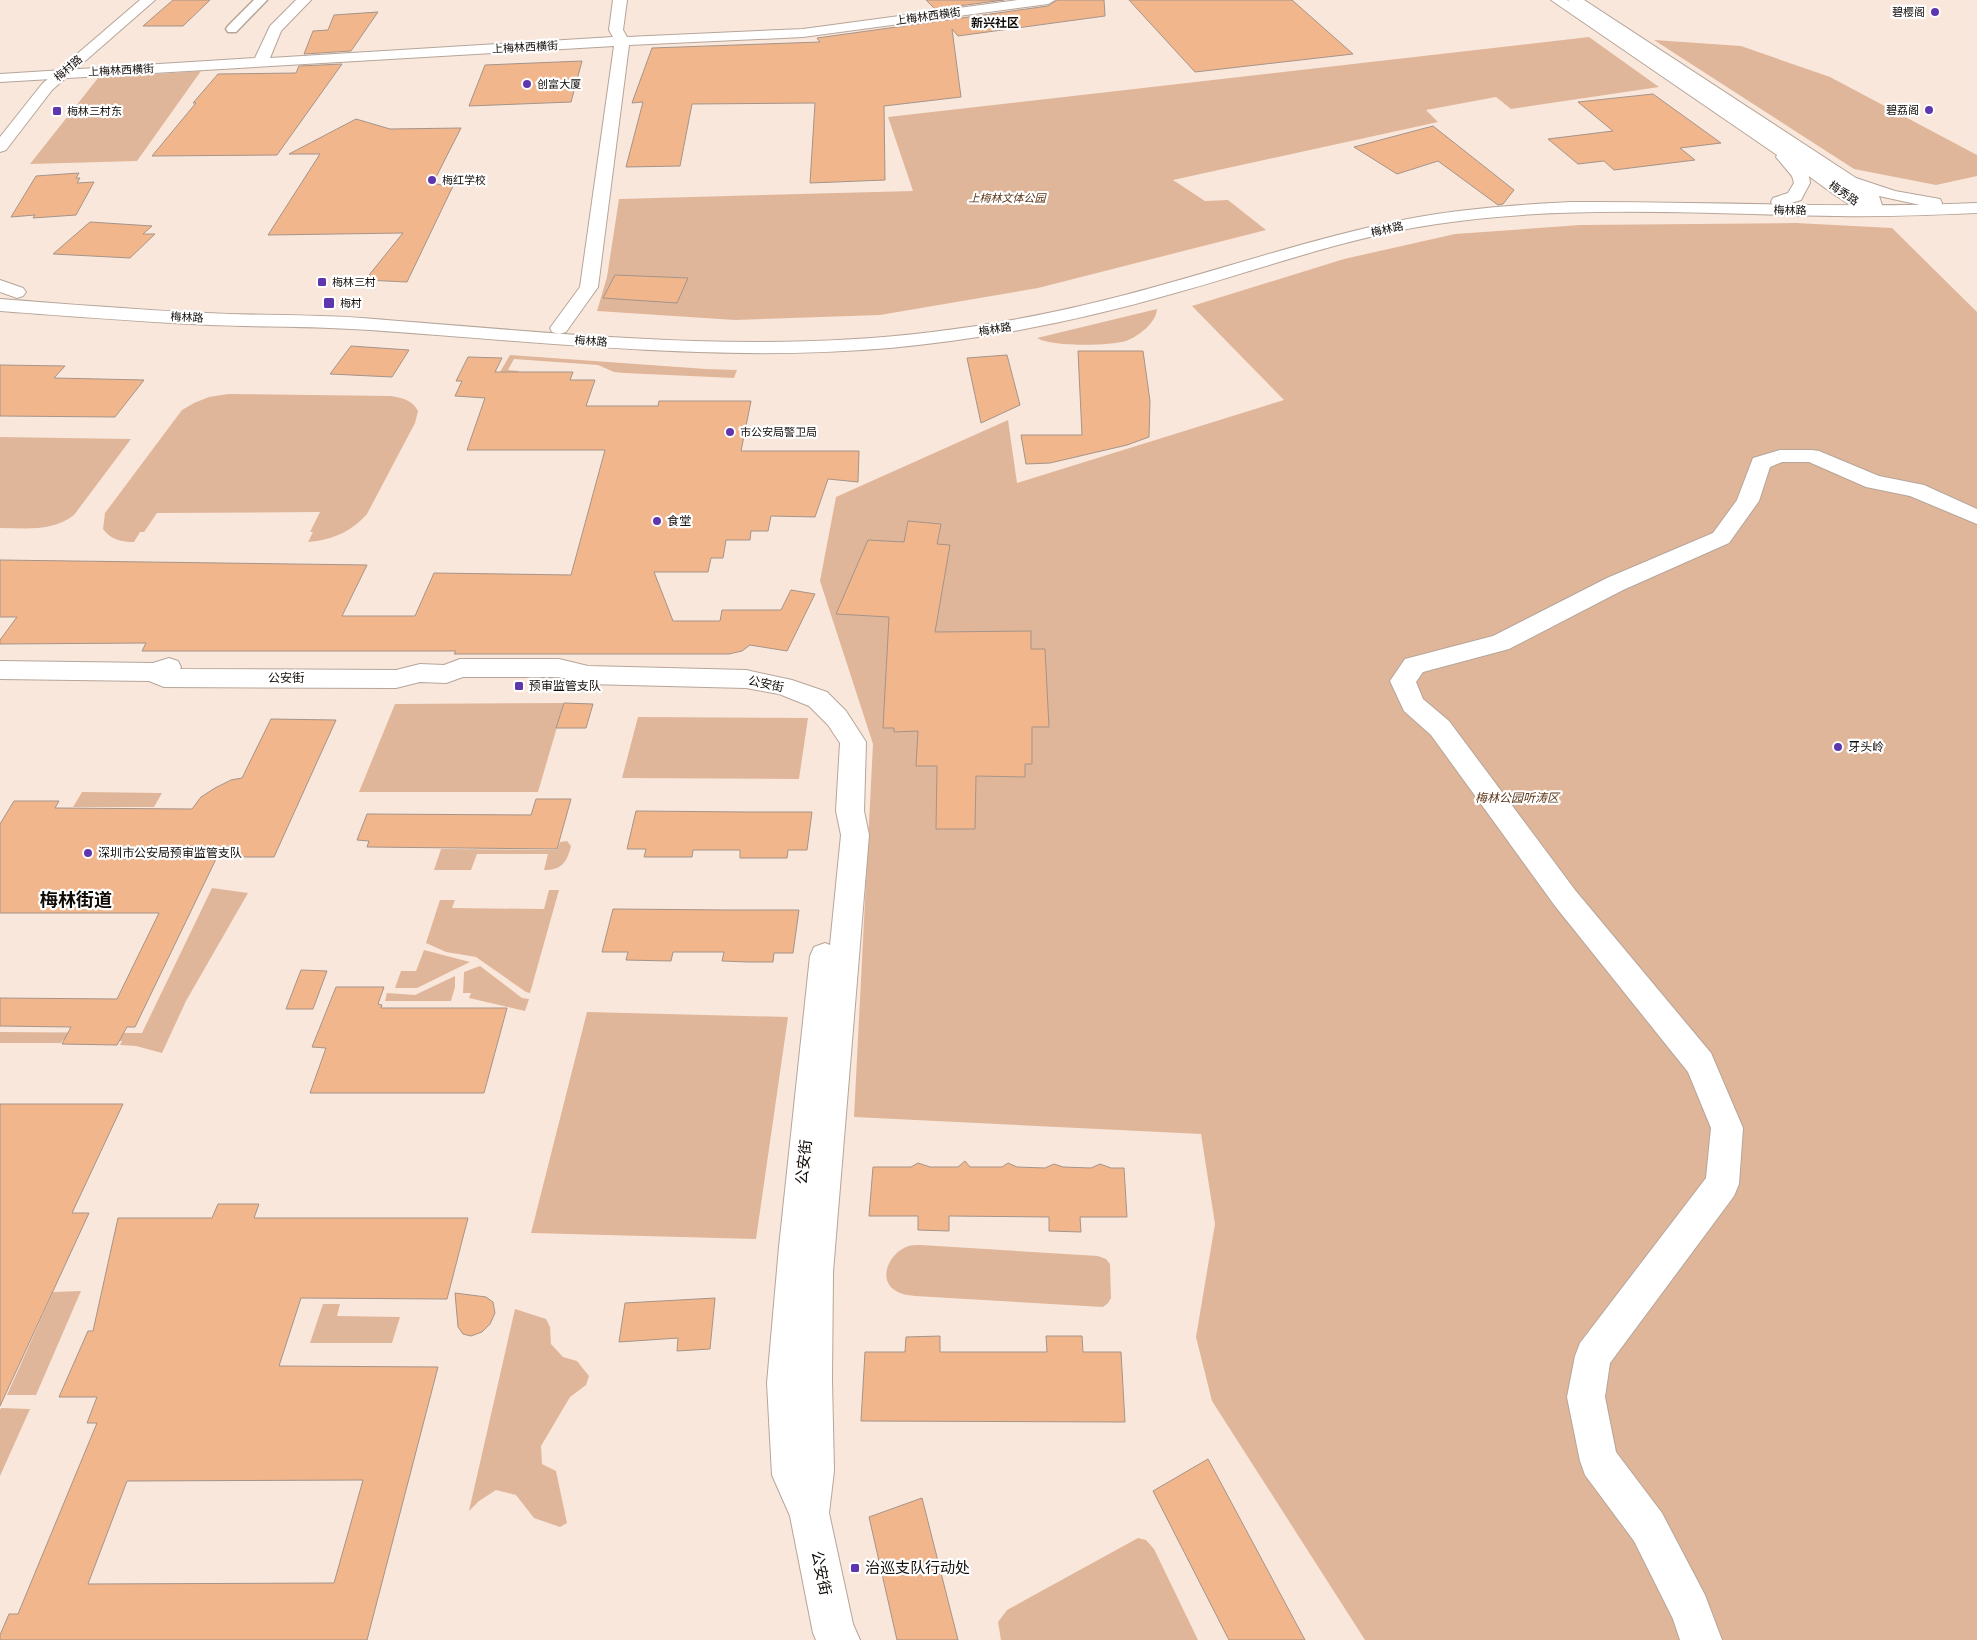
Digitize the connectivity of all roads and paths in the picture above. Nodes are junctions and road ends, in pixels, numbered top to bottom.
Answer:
1 (132, 0) edge
2 (148, 0) edge
3 (261, 0) edge
4 (304, 0) edge
5 (620, 0) edge
6 (1048, 0) edge
7 (1558, 0) edge
8 (1575, 0) edge
9 (232, 29) dead end
10 (622, 41) junction
11 (261, 62) junction
12 (43, 74) junction
13 (61, 74) junction
14 (0, 78) edge
15 (0, 124) edge
16 (1752, 131) junction
17 (0, 148) edge
18 (1842, 177) junction
19 (1977, 200) edge
20 (1779, 202) junction
21 (1934, 203) junction
22 (1869, 205) junction
23 (1977, 208) edge
24 (6, 289) edge
25 (0, 305) edge
26 (559, 328) junction
27 (1977, 518) edge
28 (0, 670) edge
29 (835, 1638) edge
30 (1701, 1640) edge

1 - 12 street, 梅村路
2 - 13 street, 梅村路
3 - 9 street
4 - 11 street
5 - 10 street
6 - 10 street, 上梅林西横街
7 - 16 street, 梅秀路
8 - 18 street, 梅秀路
10 - 11 street, 上梅林西横街
10 - 26 street
11 - 13 street, 上梅林西横街
12 - 13 street, 上梅林西横街
12 - 14 street, 上梅林西横街
12 - 15 street, 梅村路
13 - 17 street, 梅村路
16 - 20 street
16 - 22 street, 梅秀路
18 - 21 street
18 - 22 street, 梅秀路
19 - 21 street, 梅林路
20 - 22 street, 梅林路
20 - 26 street, 梅林路
21 - 22 street, 梅林路
22 - 23 street, 梅林路
22 - 25 street, 梅林路
24 - 26 street, 梅林路
27 - 30 street
28 - 29 street, 公安街

